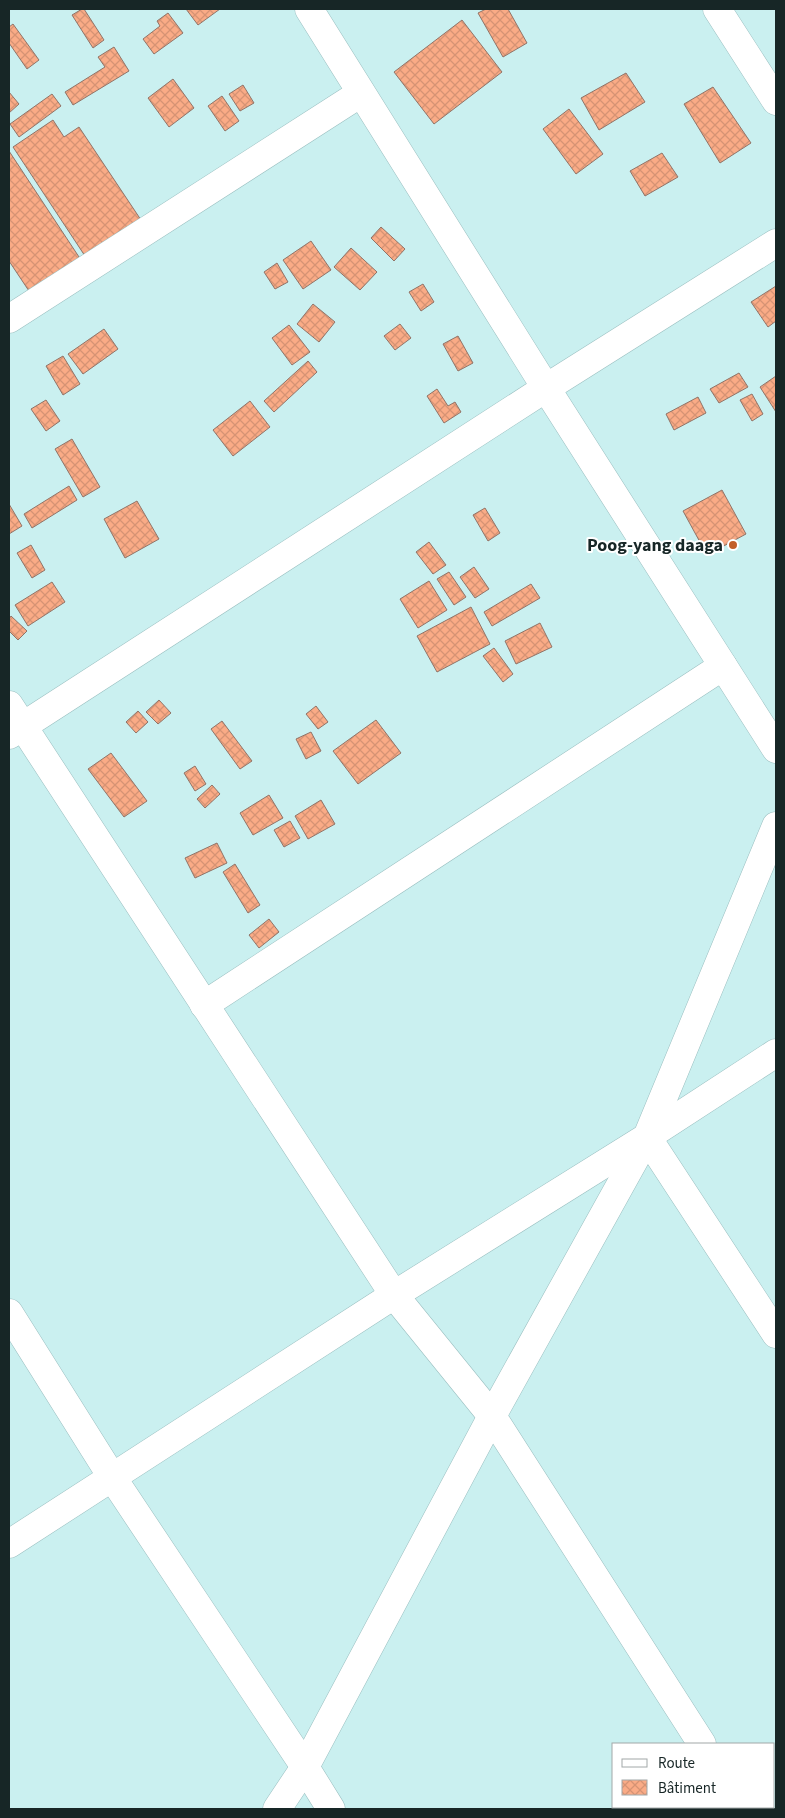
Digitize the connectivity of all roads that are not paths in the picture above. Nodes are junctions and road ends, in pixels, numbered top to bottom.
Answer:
1 (309, 9) edge
2 (717, 9) edge
3 (362, 93) junction
4 (776, 102) edge
5 (776, 243) edge
6 (9, 319) edge
7 (546, 388) junction
8 (723, 666) junction
9 (13, 722) edge
10 (776, 749) edge
11 (776, 826) edge
12 (204, 1005) junction
13 (776, 1053) edge
14 (647, 1137) junction
15 (394, 1295) junction
16 (9, 1313) edge
17 (776, 1334) edge
18 (492, 1416) junction
19 (112, 1477) junction
20 (9, 1544) edge
21 (701, 1743) edge
22 (305, 1767) junction
23 (277, 1809) edge
24 (332, 1809) edge

1 - 3 street
2 - 4 street
3 - 6 street
3 - 7 street
5 - 7 street
7 - 8 street
7 - 9 street
8 - 10 street
8 - 12 street
9 - 12 street
11 - 14 street
12 - 15 street
13 - 14 street
14 - 15 street
14 - 17 street
14 - 18 street
15 - 18 street
15 - 19 street
16 - 19 street
18 - 21 street
18 - 22 street
19 - 20 street
19 - 22 street
22 - 23 street
22 - 24 street

